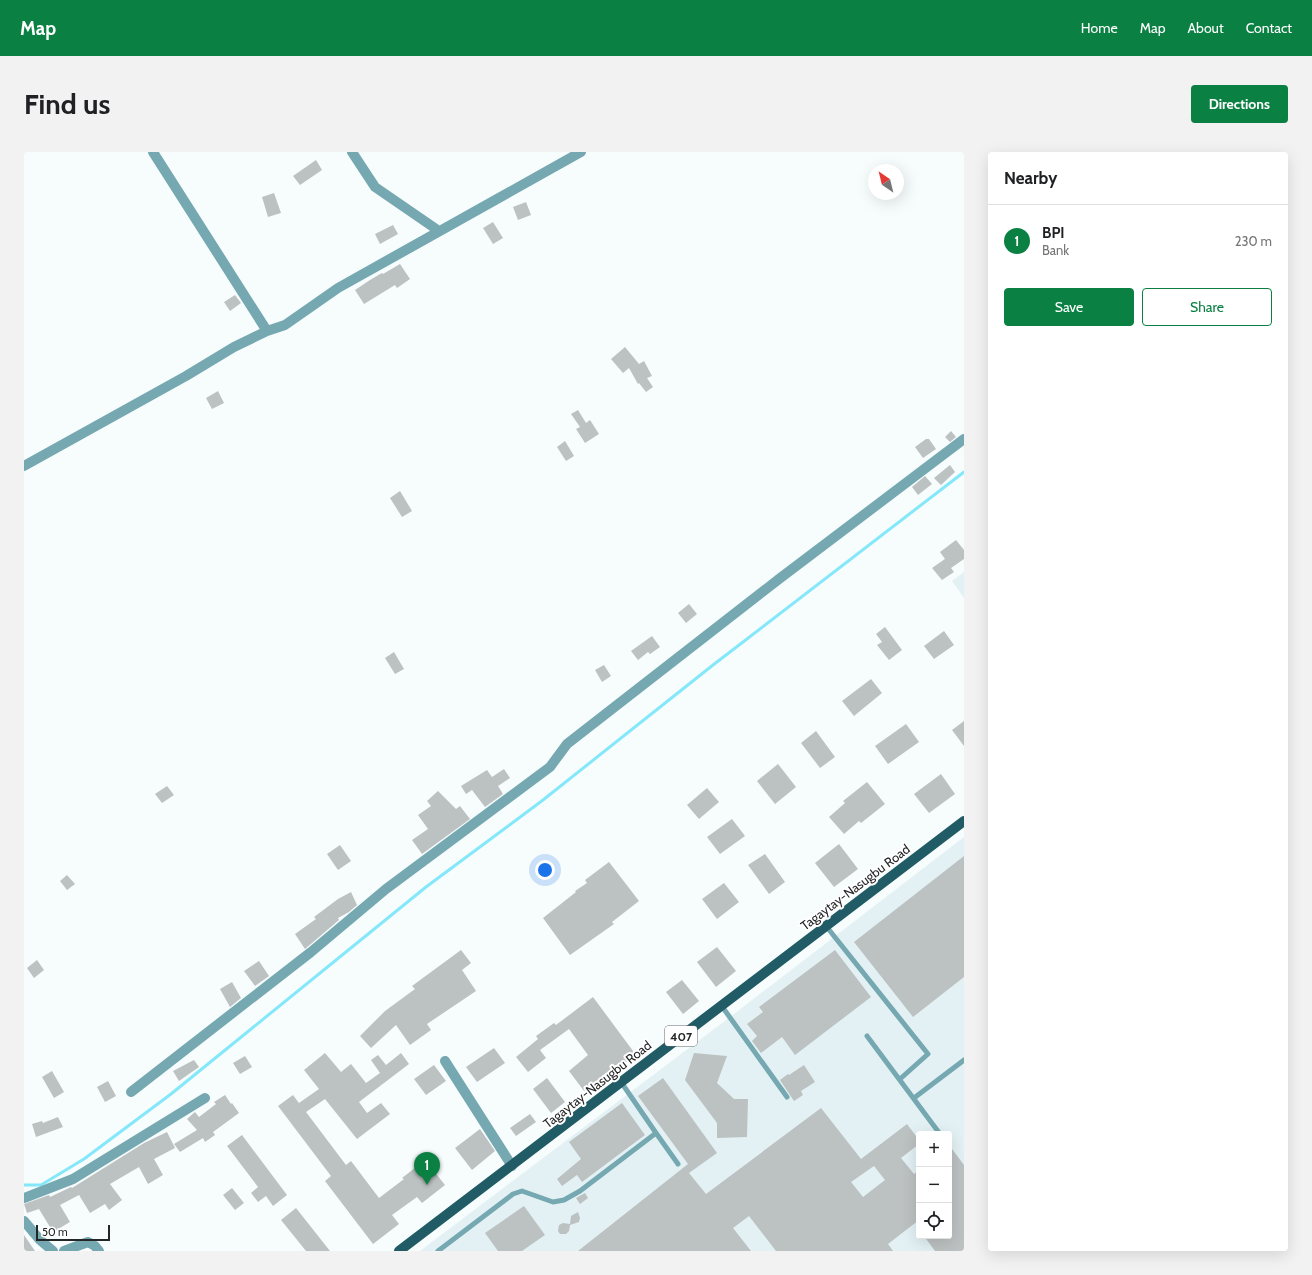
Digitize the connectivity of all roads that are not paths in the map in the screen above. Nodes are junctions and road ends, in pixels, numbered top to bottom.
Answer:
1 (153, 152) edge
2 (352, 152) edge
3 (581, 152) edge
4 (439, 231) junction
5 (267, 331) junction
6 (964, 439) edge
7 (24, 466) edge
8 (964, 821) edge
9 (826, 926) junction
10 (721, 1005) junction
11 (868, 1036) dead end
12 (964, 1060) edge
13 (446, 1061) dead end
14 (900, 1079) junction
15 (621, 1082) junction
16 (132, 1092) dead end
17 (787, 1097) dead end
18 (205, 1098) dead end
19 (914, 1098) junction
20 (938, 1131) edge
21 (656, 1133) junction
22 (678, 1164) dead end
23 (512, 1166) junction
24 (24, 1198) edge
25 (24, 1221) edge
26 (53, 1251) edge
27 (64, 1251) edge
28 (99, 1251) edge
29 (399, 1251) edge
30 (438, 1251) edge

1 - 5 street
2 - 4 street
3 - 4 street
4 - 5 street
5 - 7 street
6 - 16 street
8 - 9 main road, Tagaytay-Nasugbu Road / 407
9 - 10 main road, Tagaytay-Nasugbu Road / 407
9 - 14 lane
10 - 15 main road, Tagaytay-Nasugbu Road / 407
10 - 17 lane
11 - 14 lane
12 - 19 lane
13 - 23 street
14 - 19 lane
15 - 21 lane
15 - 23 main road, Tagaytay-Nasugbu Road / 407
18 - 24 street
19 - 20 lane
21 - 22 lane
21 - 30 lane
23 - 29 main road, Tagaytay-Nasugbu Road / 407
25 - 26 street
27 - 28 street

